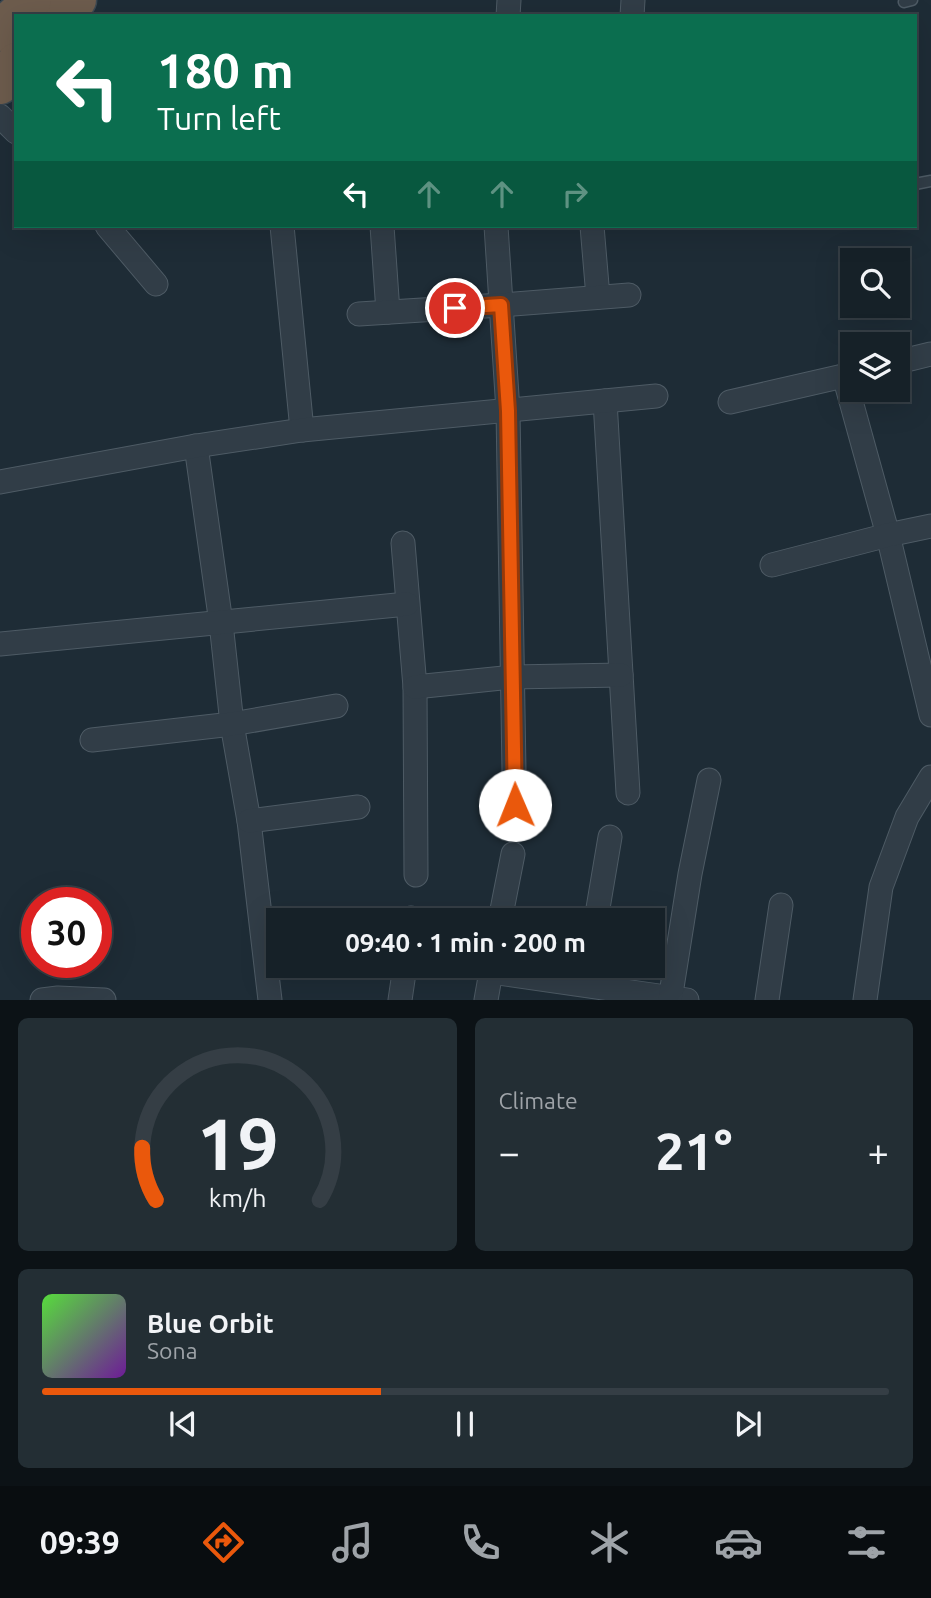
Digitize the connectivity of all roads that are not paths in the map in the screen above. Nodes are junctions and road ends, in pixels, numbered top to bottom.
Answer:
1 (14, 65) edge
2 (0, 85) edge
3 (0, 116) edge
4 (14, 130) edge
5 (109, 228) edge
6 (282, 228) edge
7 (382, 228) edge
8 (495, 228) edge
9 (592, 228) edge
10 (156, 284) dead end
11 (629, 295) dead end
12 (598, 297) junction
13 (501, 305) junction
14 (388, 312) junction
15 (359, 314) dead end
16 (931, 354) edge
17 (910, 359) edge
18 (840, 377) edge
19 (656, 396) dead end
20 (605, 401) junction
21 (730, 402) dead end
22 (855, 402) edge
23 (508, 411) junction
24 (302, 430) junction
25 (195, 446) junction
26 (0, 482) edge
27 (931, 526) edge
28 (888, 535) junction
29 (403, 543) dead end
30 (772, 565) dead end
31 (407, 604) junction
32 (221, 624) junction
33 (0, 644) edge
34 (621, 675) junction
35 (512, 677) junction
36 (415, 687) junction
37 (336, 706) dead end
38 (931, 715) edge
39 (232, 724) junction
40 (92, 740) dead end
41 (931, 777) edge
42 (709, 780) dead end
43 (628, 793) dead end
44 (358, 807) dead end
45 (249, 821) junction
46 (515, 831) dead end
47 (610, 836) dead end
48 (513, 854) dead end
49 (416, 875) dead end
50 (780, 905) dead end
51 (502, 908) edge
52 (598, 908) edge
53 (403, 978) edge
54 (490, 978) edge
55 (547, 978) edge
56 (585, 984) edge
57 (53, 999) edge
58 (104, 999) edge
59 (270, 999) edge
60 (400, 999) edge
61 (486, 999) edge
62 (676, 999) edge
63 (766, 999) edge
64 (865, 999) edge

1 - 2 highway
3 - 4 street
5 - 10 street
6 - 24 street
7 - 14 street
8 - 13 street
9 - 12 street
11 - 12 street
12 - 13 street
13 - 14 street
13 - 23 street
14 - 15 street
16 - 17 street
18 - 21 street
19 - 20 street
20 - 23 street
20 - 34 street
22 - 28 street
23 - 24 street
23 - 35 street
24 - 25 street
25 - 26 street
25 - 32 street
27 - 28 street
28 - 30 street
28 - 38 street
29 - 31 street
31 - 32 street
31 - 36 street
32 - 33 street
32 - 39 street
34 - 35 street
34 - 43 street
35 - 36 street
35 - 46 street
36 - 49 street
37 - 39 street
39 - 40 street
39 - 45 street
41 - 64 street
42 - 62 street
44 - 45 street
45 - 59 street
47 - 52 street
48 - 51 street
50 - 63 street
53 - 60 street
54 - 61 street
55 - 56 street
56 - 62 street
57 - 58 street

